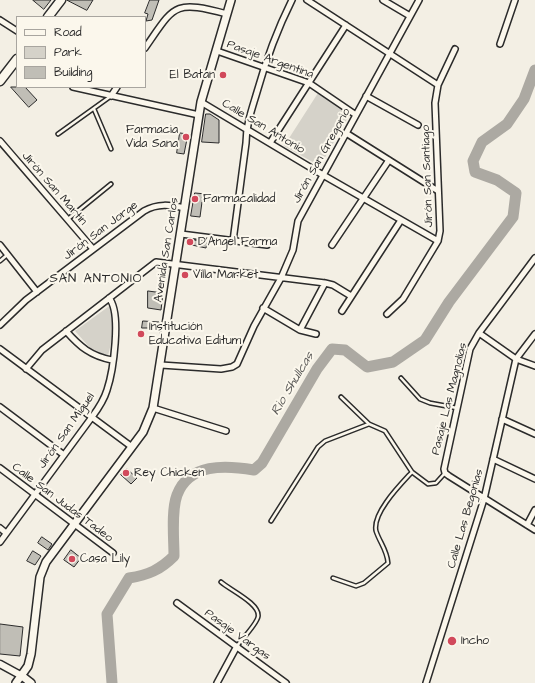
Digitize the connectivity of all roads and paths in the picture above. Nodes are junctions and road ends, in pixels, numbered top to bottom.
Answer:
1 (61, 0) edge
2 (231, 0) edge
3 (292, 0) edge
4 (307, 0) edge
5 (383, 0) edge
6 (419, 0) edge
7 (514, 0) edge
8 (227, 14) junction
9 (49, 16) edge
10 (410, 16) junction
11 (0, 20) edge
12 (346, 25) junction
13 (16, 29) edge
14 (500, 44) dead end
15 (146, 47) edge
16 (455, 49) dead end
17 (217, 51) junction
18 (390, 53) junction
19 (16, 59) edge
20 (264, 67) junction
21 (0, 81) edge
22 (309, 83) junction
23 (438, 85) junction
24 (77, 88) edge
25 (116, 88) edge
26 (111, 96) junction
27 (366, 96) junction
28 (202, 102) junction
29 (94, 109) junction
30 (356, 114) junction
31 (199, 115) junction
32 (418, 125) dead end
33 (246, 128) junction
34 (346, 133) junction
35 (58, 134) dead end
36 (0, 141) edge
37 (270, 143) junction
38 (111, 149) dead end
39 (389, 160) junction
40 (323, 175) junction
41 (111, 184) dead end
42 (438, 191) junction
43 (364, 198) junction
44 (185, 208) junction
45 (68, 220) junction
46 (401, 220) junction
47 (180, 234) junction
48 (233, 241) junction
49 (438, 241) junction
50 (0, 245) edge
51 (267, 245) dead end
52 (332, 245) dead end
53 (93, 249) junction
54 (8, 255) junction
55 (535, 258) edge
56 (0, 261) edge
57 (176, 264) junction
58 (281, 278) junction
59 (325, 283) junction
60 (37, 292) junction
61 (351, 296) junction
62 (109, 298) junction
63 (263, 308) junction
64 (342, 311) dead end
65 (387, 314) dead end
66 (0, 325) edge
67 (300, 330) junction
68 (66, 331) junction
69 (479, 333) junction
70 (316, 334) dead end
71 (535, 334) edge
72 (0, 349) edge
73 (516, 359) junction
74 (112, 360) junction
75 (162, 365) junction
76 (535, 366) edge
77 (26, 369) junction
78 (401, 378) dead end
79 (341, 397) dead end
80 (0, 407) edge
81 (153, 408) junction
82 (458, 408) junction
83 (92, 417) junction
84 (502, 419) junction
85 (369, 424) junction
86 (226, 431) dead end
87 (535, 434) edge
88 (132, 447) junction
89 (64, 455) junction
90 (493, 459) junction
91 (0, 468) edge
92 (444, 471) junction
93 (412, 472) junction
94 (535, 479) edge
95 (35, 494) junction
96 (484, 499) junction
97 (535, 510) edge
98 (271, 521) dead end
99 (74, 524) junction
100 (527, 525) junction
101 (0, 528) edge
102 (535, 530) edge
103 (6, 533) junction
104 (0, 542) edge
105 (113, 553) dead end
106 (333, 578) dead end
107 (221, 582) dead end
108 (177, 603) dead end
109 (237, 646) junction
110 (0, 664) edge
111 (22, 676) junction
112 (16, 683) edge
113 (31, 683) edge
114 (217, 683) edge
115 (286, 683) edge
116 (426, 683) edge

1 - 9 main road
2 - 8 main road, Avenida San Carlos
3 - 20 street
4 - 12 street
5 - 10 street
6 - 10 street, Jirón San Gregorio
7 - 14 street
8 - 15 street
8 - 17 main road, Avenida San Carlos
10 - 18 street, Jirón San Gregorio
11 - 13 street
12 - 18 street
12 - 22 street
16 - 23 street, Jirón San Santiago
17 - 20 street, Pasaje Argentina
17 - 28 main road, Avenida San Carlos
18 - 23 street
18 - 27 street, Jirón San Gregorio
19 - 21 main road
20 - 22 street, Pasaje Argentina
20 - 33 street
22 - 30 street, Pasaje Argentina
22 - 37 street
23 - 42 street, Jirón San Santiago
24 - 26 street
25 - 26 street
26 - 29 lane
26 - 31 street
27 - 30 street, Jirón San Gregorio
27 - 32 street
28 - 31 main road, Avenida San Carlos
28 - 33 street, Calle San Antonio
29 - 35 lane
29 - 38 lane
30 - 34 street, Jirón San Gregorio
31 - 44 main road, Avenida San Carlos
33 - 37 street, Calle San Antonio
33 - 48 street
34 - 39 street
34 - 40 street, Jirón San Gregorio
36 - 45 street, Jirón San Martín
37 - 40 street, Calle San Antonio
39 - 42 street
39 - 43 street
40 - 43 street, Calle San Antonio
40 - 58 street, Jirón San Gregorio
41 - 45 lane
42 - 49 street, Jirón San Santiago
43 - 46 street, Calle San Antonio
43 - 52 street
44 - 47 main road, Avenida San Carlos
44 - 53 street, Jirón San Jorge
45 - 53 street, Jirón San Martín
46 - 49 street, Calle San Antonio
46 - 61 street
47 - 48 street
47 - 57 main road, Avenida San Carlos
48 - 51 street
49 - 65 street, Jirón San Santiago
50 - 54 street
53 - 60 street, Jirón San Jorge
54 - 56 lane
54 - 60 street
55 - 69 street, Pasaje Las Magnolias
57 - 58 street
57 - 62 street
57 - 75 main road, Avenida San Carlos
58 - 59 street
58 - 63 street, Jirón San Gregorio
59 - 61 street
59 - 67 street
60 - 66 street, Jirón San Jorge
61 - 64 street
62 - 68 street
62 - 74 street, Jirón San Miguel
63 - 67 street
63 - 75 street, Jirón San Gregorio
67 - 70 street
68 - 74 street
68 - 77 street
69 - 73 street
69 - 82 street, Pasaje Las Magnolias
71 - 73 street
72 - 77 street
73 - 76 street
73 - 84 street, Calle Las Begonias
74 - 83 street, Jirón San Miguel
75 - 81 main road, Avenida San Carlos
77 - 83 street
78 - 82 lane
79 - 85 lane
80 - 89 street
81 - 86 street
81 - 88 main road, Avenida San Carlos
82 - 92 street, Pasaje Las Magnolias
83 - 88 street
83 - 89 street, Jirón San Miguel
84 - 87 street
84 - 90 street, Calle Las Begonias
85 - 93 lane
85 - 98 lane
88 - 99 main road, Avenida San Carlos
89 - 95 street, Jirón San Miguel
90 - 94 street
90 - 96 street, Calle Las Begonias
91 - 95 street, Calle San Judas Tadeo
92 - 93 lane
92 - 96 street
93 - 106 lane
95 - 99 street, Calle San Judas Tadeo
95 - 103 street, Jirón San Miguel
96 - 100 street
96 - 116 street, Calle Las Begonias
97 - 100 street
99 - 105 street, Calle San Judas Tadeo
99 - 111 main road, Avenida San Carlos
100 - 102 street
101 - 103 street
103 - 104 street, Jirón San Miguel
107 - 109 lane
108 - 109 street, Pasaje Vargas
109 - 114 street
109 - 115 street, Pasaje Vargas
110 - 111 street
111 - 112 main road, Avenida San Carlos
111 - 113 main road

